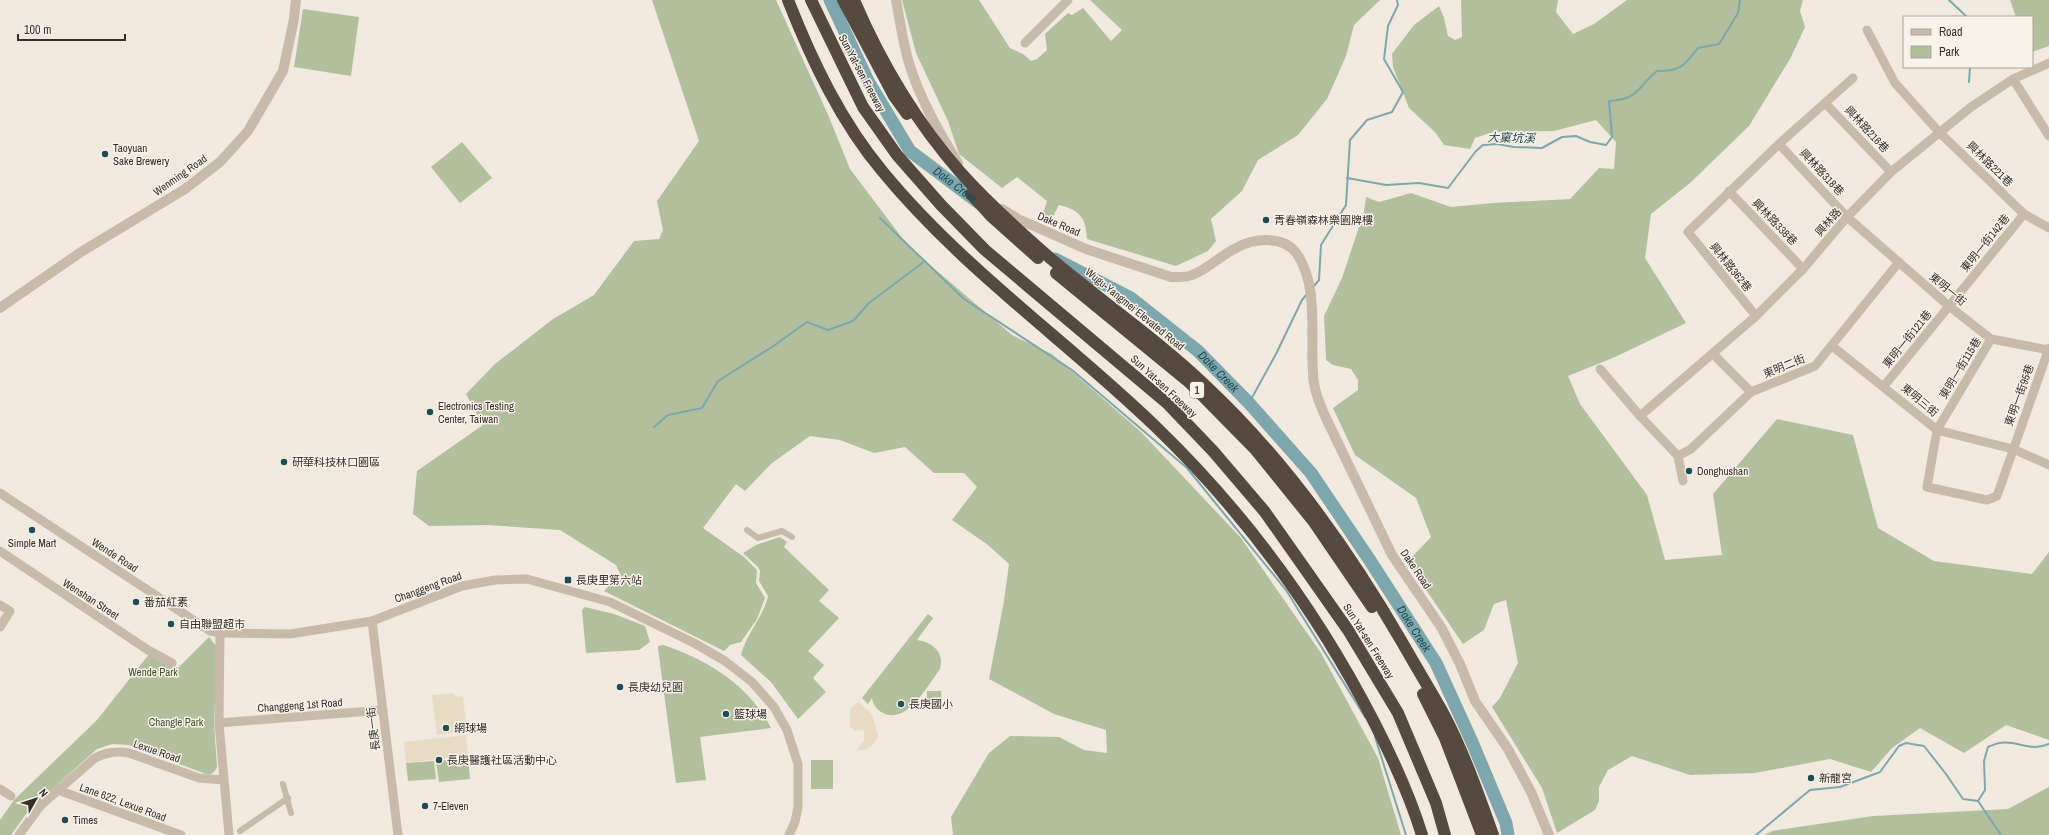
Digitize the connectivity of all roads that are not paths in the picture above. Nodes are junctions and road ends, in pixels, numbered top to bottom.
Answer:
1 (296, 0) edge
2 (788, 0) edge
3 (811, 0) edge
4 (843, 0) edge
5 (854, 0) edge
6 (896, 0) edge
7 (1068, 0) edge
8 (1867, 30) dead end
9 (1025, 43) dead end
10 (2049, 63) edge
11 (1853, 78) dead end
12 (2013, 79) junction
13 (1825, 103) junction
14 (1939, 132) junction
15 (2049, 136) edge
16 (1779, 144) junction
17 (1891, 172) junction
18 (1729, 191) junction
19 (2024, 214) junction
20 (1847, 217) junction
21 (2049, 228) edge
22 (1899, 262) junction
23 (1804, 269) junction
24 (1949, 306) junction
25 (0, 308) edge
26 (1756, 316) junction
27 (1991, 339) junction
28 (1832, 346) junction
29 (2049, 349) edge
30 (1713, 354) junction
31 (1600, 369) dead end
32 (1884, 386) junction
33 (1751, 392) junction
34 (1640, 416) junction
35 (1937, 430) junction
36 (2013, 449) junction
37 (1678, 456) junction
38 (2049, 465) edge
39 (1683, 481) dead end
40 (0, 492) edge
41 (746, 530) dead end
42 (792, 537) dead end
43 (0, 551) edge
44 (0, 605) edge
45 (372, 621) junction
46 (0, 627) edge
47 (220, 633) junction
48 (172, 663) dead end
49 (383, 710) junction
50 (219, 723) junction
51 (224, 780) junction
52 (283, 784) dead end
53 (0, 789) edge
54 (58, 790) junction
55 (11, 796) dead end
56 (288, 798) junction
57 (291, 813) dead end
58 (240, 831) dead end
59 (19, 835) edge
60 (180, 835) edge
61 (229, 835) edge
62 (398, 835) edge
63 (789, 835) edge
64 (1422, 835) edge
65 (1445, 835) edge
66 (1482, 835) edge
67 (1493, 835) edge
68 (1549, 835) edge

1 - 25 street, Wenming Road
2 - 64 highway
3 - 65 highway, Sun Yat-sen Freeway
4 - 66 highway, Wugu-Yangmei Elevated Road / 1
5 - 67 highway, Wugu-Yangmei Elevated Road / 1
6 - 68 street, Dake Road
7 - 9 street
8 - 14 street, 興林路221巷
10 - 12 street, 興林路
11 - 13 street
12 - 14 street, 興林路
12 - 15 street
13 - 16 street
13 - 17 street, 興林路216巷
14 - 17 street, 興林路
14 - 19 street, 興林路221巷
16 - 18 street
16 - 20 street, 興林路318巷
17 - 20 street, 興林路
18 - 23 street, 興林路338巷
18 - 26 street, 興林路362巷
19 - 21 street, 興林路221巷
19 - 24 street, 東明一街142巷
20 - 22 street, 東明一街
20 - 23 street, 興林路
22 - 24 street, 東明一街
22 - 28 street, 東明二街
23 - 26 street, 興林路
24 - 27 street, 東明一街
24 - 32 street, 東明一街121巷
26 - 30 street, 興林路
27 - 29 street, 東明一街
27 - 35 street, 東明一街115巷
28 - 32 street, 東明三街
28 - 33 street, 東明二街
29 - 36 street, 東明一街95巷
30 - 33 street
30 - 34 street, 興林路
31 - 34 street
32 - 35 street, 東明三街
33 - 37 street, 東明二街
34 - 37 street
35 - 36 street, 東明三街
35 - 36 street, 東明一街95巷
36 - 38 street, 東明三街
37 - 39 street
40 - 47 street, Wende Road
41 - 42 street
43 - 48 street, Wenshan Street
44 - 46 street
45 - 47 street, Changgeng Road
45 - 49 street, 長庚一街
45 - 63 street, Changgeng Road
47 - 50 street
49 - 50 street, Changgeng 1st Road
49 - 62 street, 長庚一街
50 - 51 street
51 - 54 street, Lexue Road
51 - 61 street
52 - 56 street
53 - 55 street
54 - 59 street, Lexue Road
54 - 60 street, Lane 622, Lexue Road
56 - 57 street
56 - 58 street

